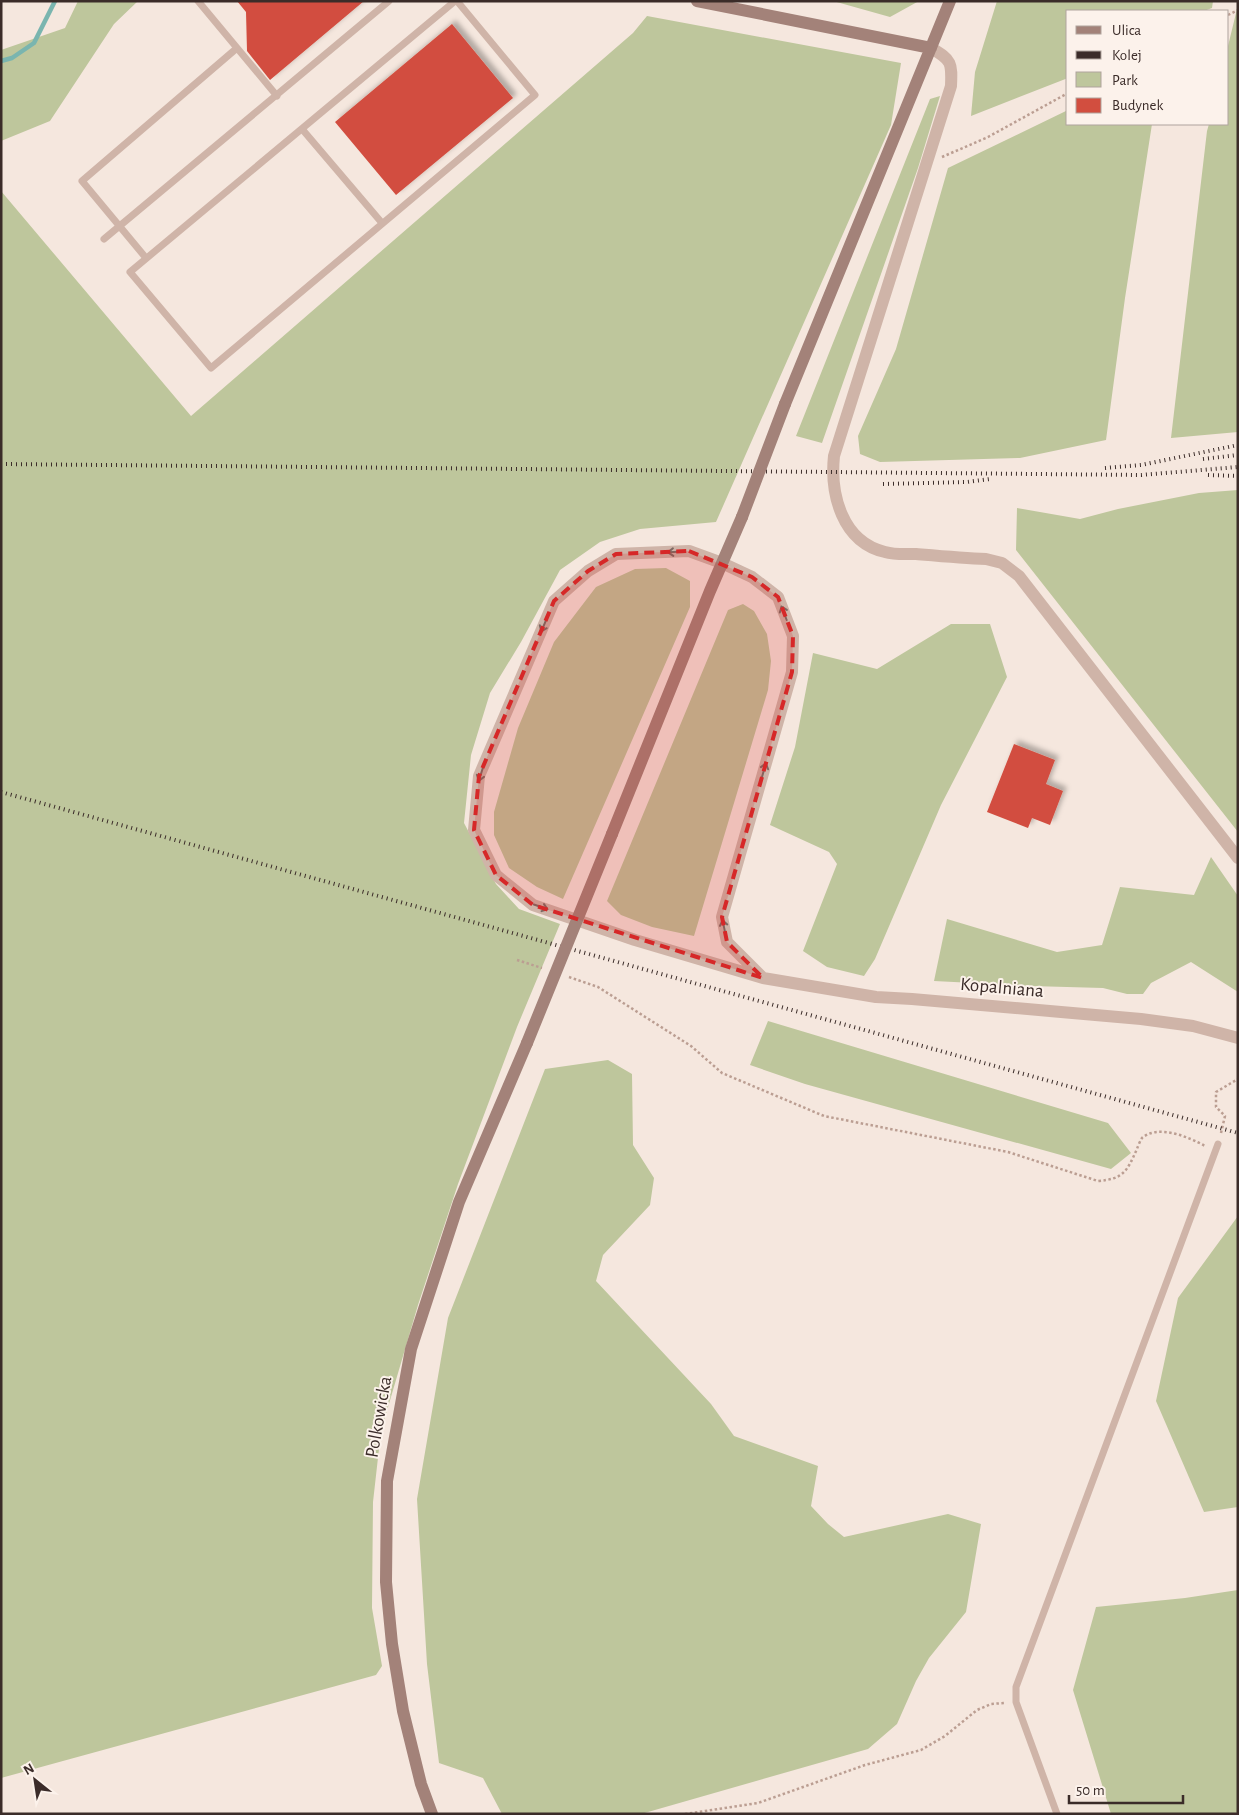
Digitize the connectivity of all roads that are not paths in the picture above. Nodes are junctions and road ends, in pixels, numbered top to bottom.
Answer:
1 (198, 1) edge
2 (388, 1) edge
3 (456, 1) edge
4 (697, 1) edge
5 (950, 1) edge
6 (237, 48) junction
7 (931, 48) junction
8 (277, 96) junction
9 (302, 129) junction
10 (382, 223) junction
11 (119, 227) junction
12 (104, 239) dead end
13 (146, 258) junction
14 (722, 563) junction
15 (1238, 858) edge
16 (763, 978) junction
17 (1238, 1038) edge
18 (1217, 1148) road end
19 (432, 1814) edge
20 (1057, 1814) edge

1 - 6 lane
2 - 8 lane
3 - 9 lane
3 - 10 lane
4 - 7 main road
5 - 7 main road, Polkowicka
6 - 8 lane
6 - 11 lane
7 - 14 main road, Polkowicka, bridge
7 - 15 street
8 - 11 lane
9 - 10 lane
9 - 13 lane
10 - 13 lane
11 - 12 lane
11 - 13 lane
16 -> 14 street, Kopalniana
14 -> 16 street, Kopalniana
14 - 19 main road, Polkowicka, bridge
16 - 17 street, Kopalniana
18 - 20 lane

